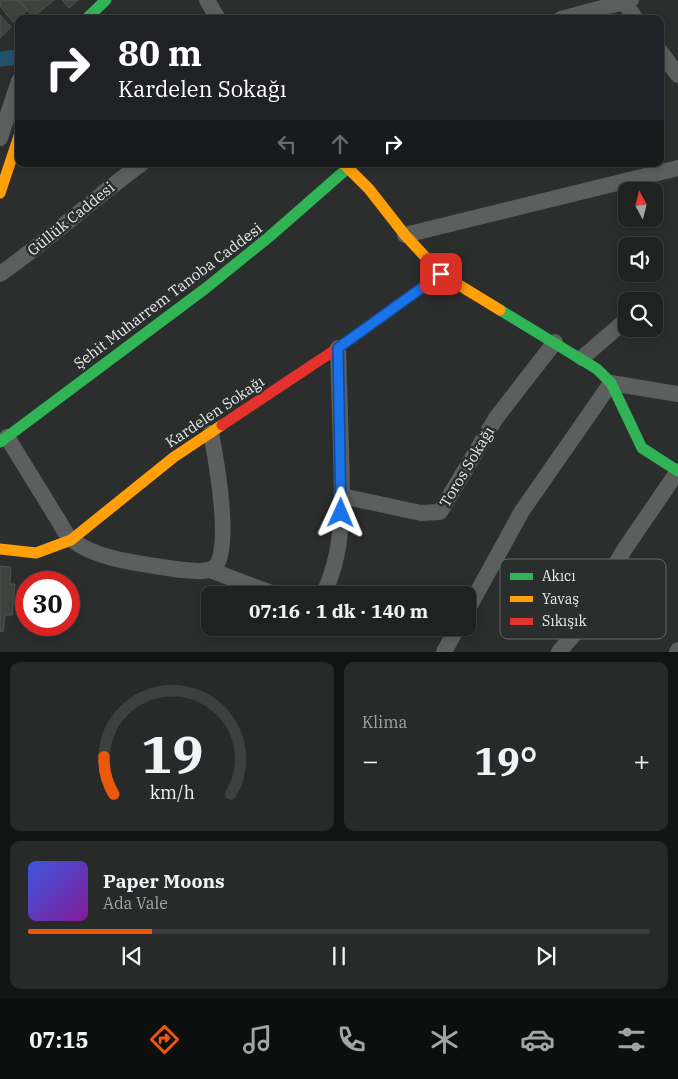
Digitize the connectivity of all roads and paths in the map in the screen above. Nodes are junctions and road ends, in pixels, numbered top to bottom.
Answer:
1 (106, 0) edge
2 (208, 0) edge
3 (626, 1) edge
4 (90, 15) edge
5 (216, 15) edge
6 (575, 15) edge
7 (634, 15) edge
8 (664, 56) edge
9 (678, 75) edge
10 (15, 93) edge
11 (0, 138) edge
12 (15, 148) edge
13 (136, 167) edge
14 (346, 167) edge
15 (348, 167) edge
16 (678, 168) edge
17 (0, 193) edge
18 (405, 236) junction
19 (0, 274) edge
20 (441, 274) junction
21 (618, 327) edge
22 (555, 342) junction
23 (338, 348) junction
24 (582, 358) junction
25 (611, 383) junction
26 (678, 394) edge
27 (211, 432) junction
28 (4, 440) edge
29 (678, 471) edge
30 (342, 496) junction
31 (71, 540) junction
32 (0, 549) edge
33 (619, 559) edge
34 (210, 570) junction
35 (253, 586) edge
36 (327, 586) edge
37 (476, 594) edge
38 (453, 636) edge
39 (570, 639) edge
40 (444, 652) edge
41 (559, 652) edge

1 - 4 street
2 - 5 street
3 - 6 street
3 - 7 street
8 - 9 street
10 - 11 street
12 - 17 street
13 - 19 street, Güllük Caddesi
14 - 28 street, Şehit Muharrem Tanoba Caddesi
15 - 18 street
16 - 18 street
18 - 20 street
20 - 22 street
20 - 23 street, Kardelen Sokağı
21 - 24 street
22 - 24 street
22 - 30 street, Toros Sokağı
23 - 27 street, Kardelen Sokağı
23 - 30 street
24 - 25 street
25 - 26 street
25 - 29 street
25 - 37 street
27 - 31 street, Kardelen Sokağı
27 - 34 street
28 - 31 street
29 - 33 street
30 - 36 street
31 - 32 street, Kardelen Sokağı
31 - 34 street
34 - 35 street
38 - 40 street
39 - 41 street

